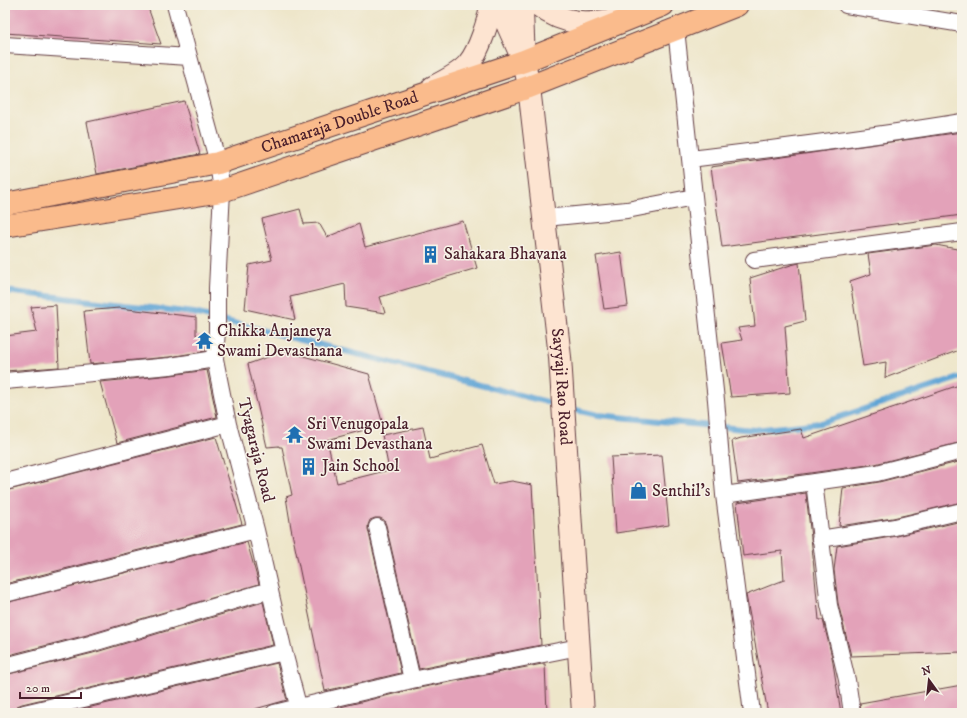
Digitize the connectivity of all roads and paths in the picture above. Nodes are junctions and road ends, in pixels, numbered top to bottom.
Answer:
1 (175, 5) edge
2 (491, 5) edge
3 (501, 5) edge
4 (521, 5) edge
5 (538, 5) edge
6 (663, 5) edge
7 (737, 5) edge
8 (846, 5) edge
9 (634, 17) junction
10 (962, 24) edge
11 (676, 29) junction
12 (5, 45) edge
13 (189, 57) junction
14 (524, 61) junction
15 (529, 87) junction
16 (408, 100) junction
17 (962, 122) edge
18 (690, 159) junction
19 (218, 163) junction
20 (222, 191) junction
21 (694, 197) junction
22 (5, 204) edge
23 (544, 218) junction
24 (5, 226) edge
25 (962, 232) edge
26 (754, 260) dead end
27 (215, 359) junction
28 (5, 382) edge
29 (228, 424) junction
30 (962, 451) edge
31 (5, 482) edge
32 (814, 482) junction
33 (724, 495) junction
34 (962, 511) edge
35 (377, 527) dead end
36 (256, 530) junction
37 (820, 539) junction
38 (270, 590) junction
39 (5, 594) edge
40 (579, 647) junction
41 (284, 652) junction
42 (5, 666) edge
43 (412, 680) junction
44 (299, 710) edge
45 (24, 713) edge
46 (274, 713) edge
47 (583, 713) edge
48 (752, 713) edge
49 (852, 713) edge

1 - 13 street, Tyagaraja Road
2 - 16 main road
3 - 14 main road, Sayyaji Rao Road
4 - 14 main road, Sayyaji Rao Road
5 - 9 main road
6 - 9 main road, Chamaraja Double Road
7 - 11 main road, Chamaraja Double Road
8 - 10 street
9 - 14 main road, Chamaraja Double Road
11 - 15 main road, Chamaraja Double Road
11 - 18 street
12 - 13 street
13 - 19 street, Tyagaraja Road
14 - 15 main road, Sayyaji Rao Road
14 - 16 main road, Chamaraja Double Road
15 - 20 main road, Chamaraja Double Road
15 - 23 main road, Sayyaji Rao Road
16 - 19 main road, Chamaraja Double Road
17 - 18 street
18 - 21 street
19 - 20 street, Tyagaraja Road
19 - 22 main road, Chamaraja Double Road
20 - 24 main road, Chamaraja Double Road
20 - 27 street, Tyagaraja Road
21 - 23 street
21 - 33 street
23 - 40 main road, Sayyaji Rao Road
25 - 26 street
27 - 28 street
27 - 29 street, Tyagaraja Road
29 - 31 street
29 - 36 street, Tyagaraja Road
30 - 32 street
32 - 33 street
32 - 37 street
33 - 48 street
34 - 37 street
35 - 43 street
36 - 38 street, Tyagaraja Road
36 - 39 street
37 - 49 street
38 - 41 street, Tyagaraja Road
38 - 42 street
40 - 43 street
40 - 47 main road, Sayyaji Rao Road
41 - 44 street, Tyagaraja Road
41 - 45 street
43 - 44 street
44 - 46 street

